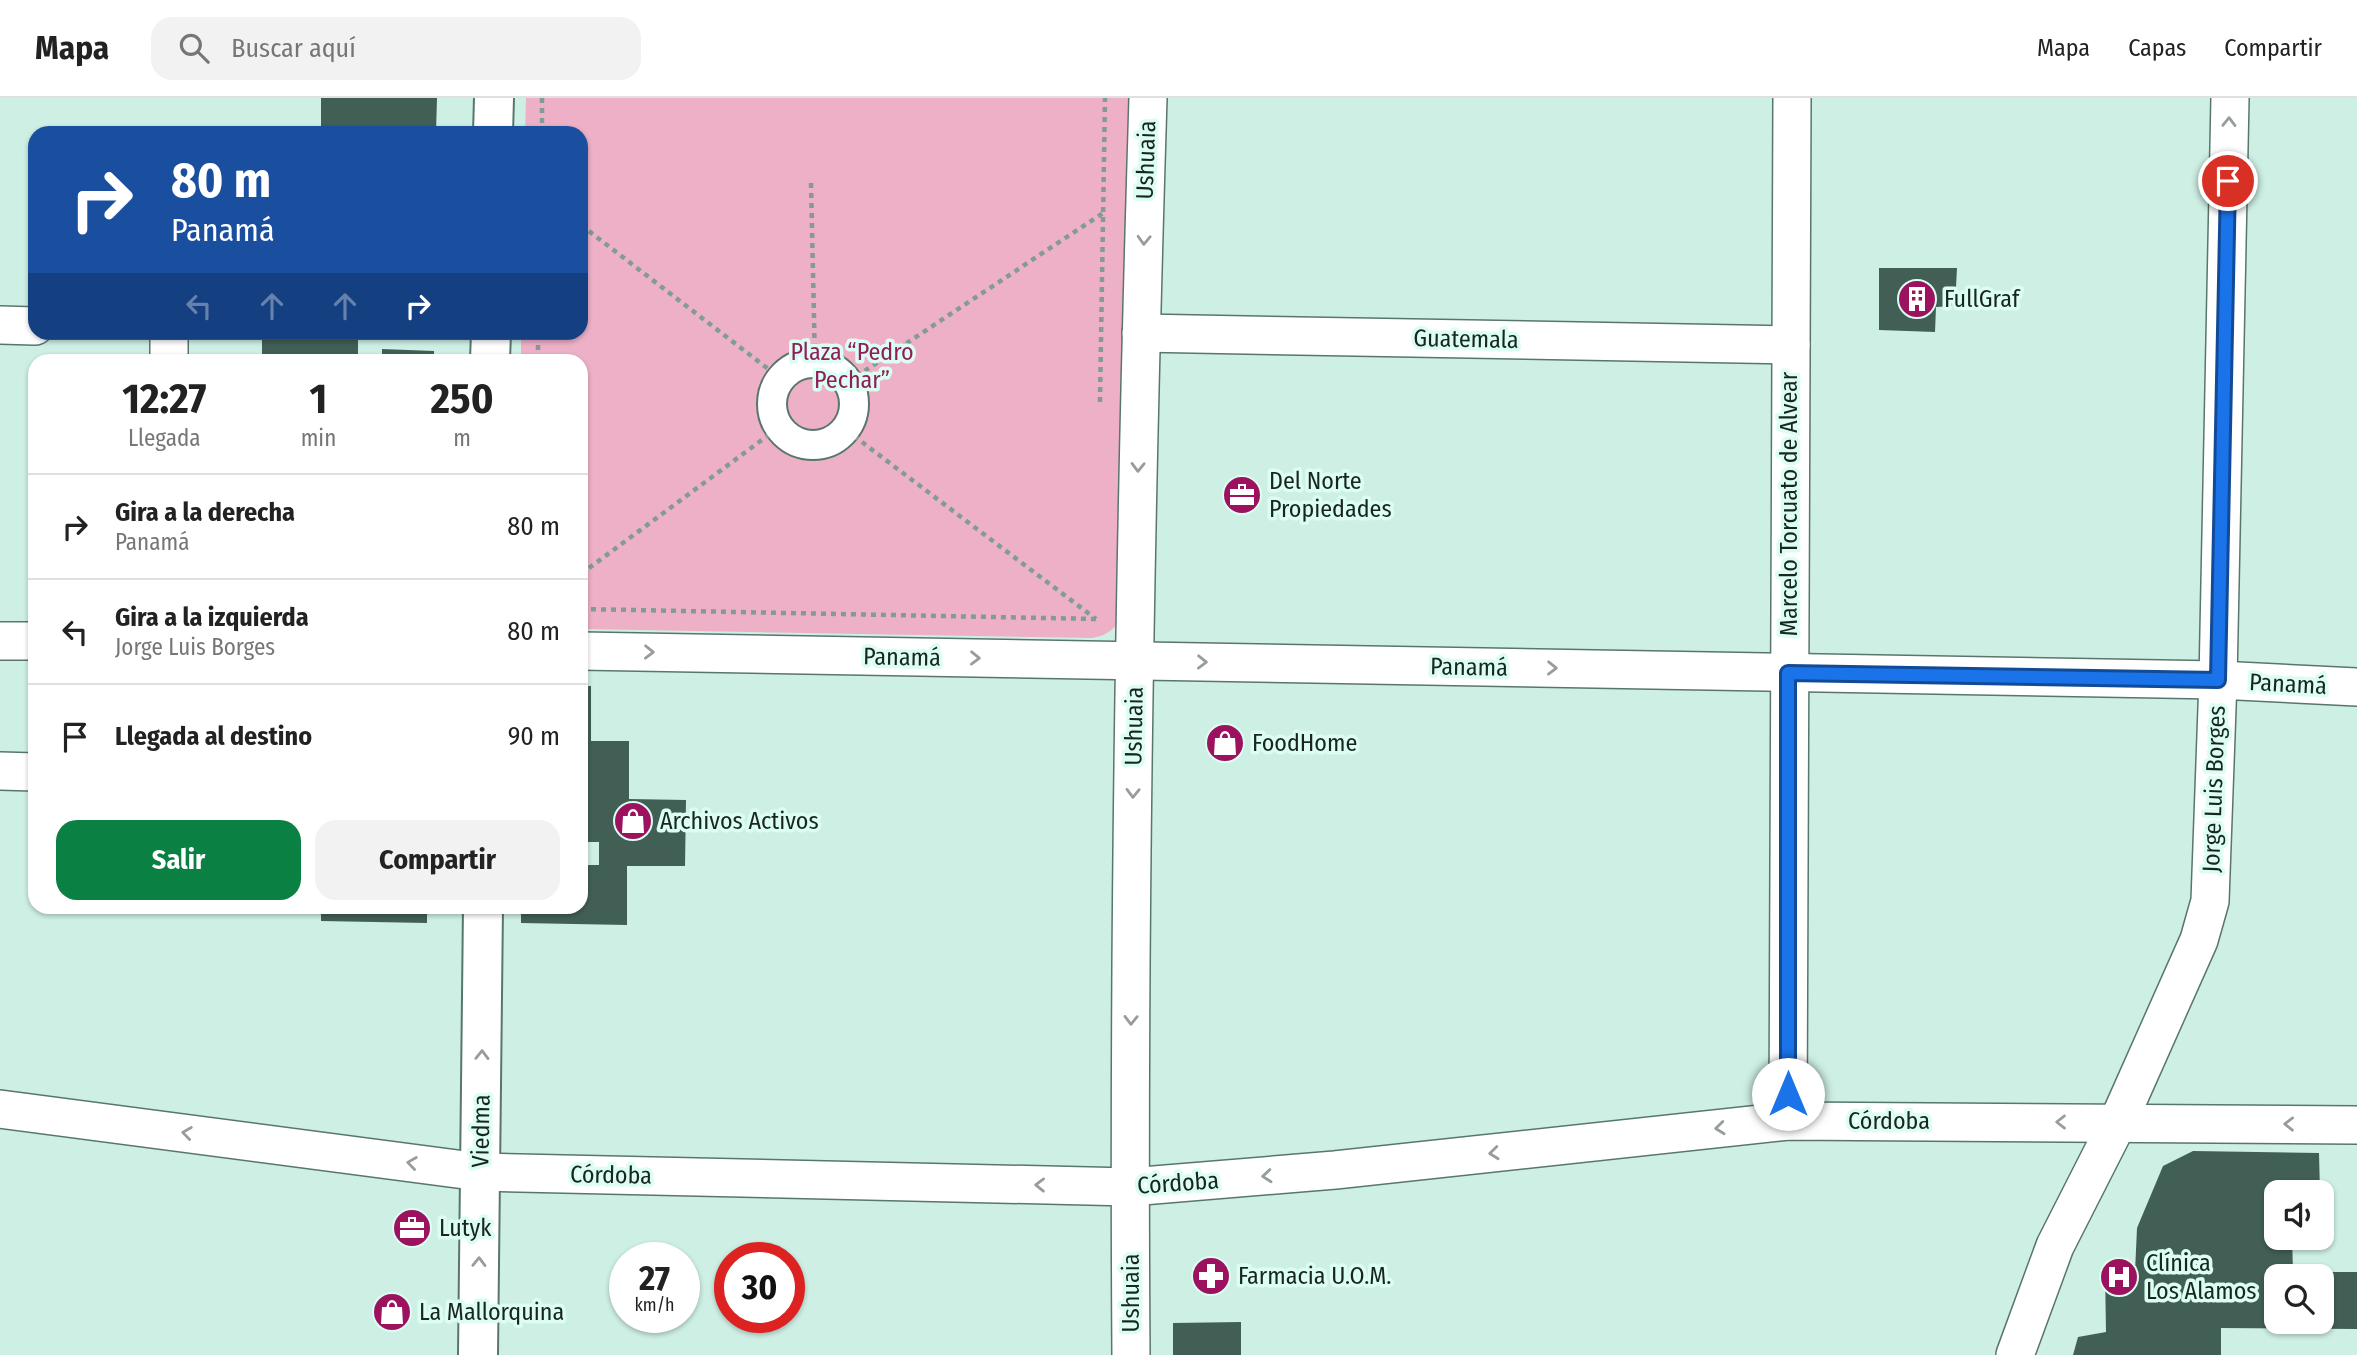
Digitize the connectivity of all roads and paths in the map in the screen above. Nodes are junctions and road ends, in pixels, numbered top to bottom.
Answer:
1 (494, 98) edge
2 (542, 98) edge
3 (1105, 98) edge
4 (1148, 98) edge
5 (1792, 98) edge
6 (2230, 98) edge
7 (493, 126) edge
8 (542, 126) edge
9 (811, 183) dead end
10 (1103, 213) junction
11 (588, 230) edge
12 (0, 325) edge
13 (28, 326) edge
14 (1141, 333) junction
15 (1790, 345) junction
16 (815, 363) junction
17 (780, 378) junction
18 (848, 383) junction
19 (1100, 403) dead end
20 (778, 428) junction
21 (846, 430) junction
22 (588, 569) edge
23 (1096, 606) dead end
24 (588, 609) edge
25 (1096, 619) junction
26 (0, 641) edge
27 (28, 641) edge
28 (588, 651) edge
29 (1135, 661) junction
30 (1788, 673) junction
31 (2218, 680) junction
32 (2357, 687) edge
33 (0, 771) edge
34 (28, 772) edge
35 (483, 914) edge
36 (0, 1109) edge
37 (1788, 1121) junction
38 (2118, 1122) junction
39 (2357, 1125) edge
40 (480, 1172) junction
41 (1130, 1187) junction
42 (478, 1355) edge
43 (1131, 1355) edge
44 (2015, 1355) edge

1 - 7 street
2 - 8 path
3 - 10 path
4 -> 14 street, Ushuaia
5 - 15 street, Marcelo Torcuato de Alvear
31 -> 6 street, Jorge Luis Borges
9 - 16 path
10 - 18 path
10 - 19 path
11 - 17 path
12 - 13 street
14 - 15 street, Guatemala
14 -> 29 street, Ushuaia
15 - 30 street, Marcelo Torcuato de Alvear
16 - 17 street
16 - 18 street
17 - 20 street
18 - 21 street
20 - 21 street
20 - 22 path
21 - 25 path
23 - 25 path
24 - 25 path
26 - 27 street
28 -> 29 street, Panamá
29 -> 30 street, Panamá
29 -> 41 street, Ushuaia
30 - 31 street, Panamá
30 - 37 street, Marcelo Torcuato de Alvear
31 - 32 street, Panamá
31 - 38 street, Jorge Luis Borges
33 - 34 street
40 -> 35 street, Viedma
40 -> 36 street, Córdoba
38 -> 37 street, Córdoba
37 -> 41 street, Córdoba
39 -> 38 street, Córdoba
38 - 44 street, Jorge Luis Borges
41 -> 40 street, Córdoba
42 -> 40 street, Viedma
41 - 43 street, Ushuaia

